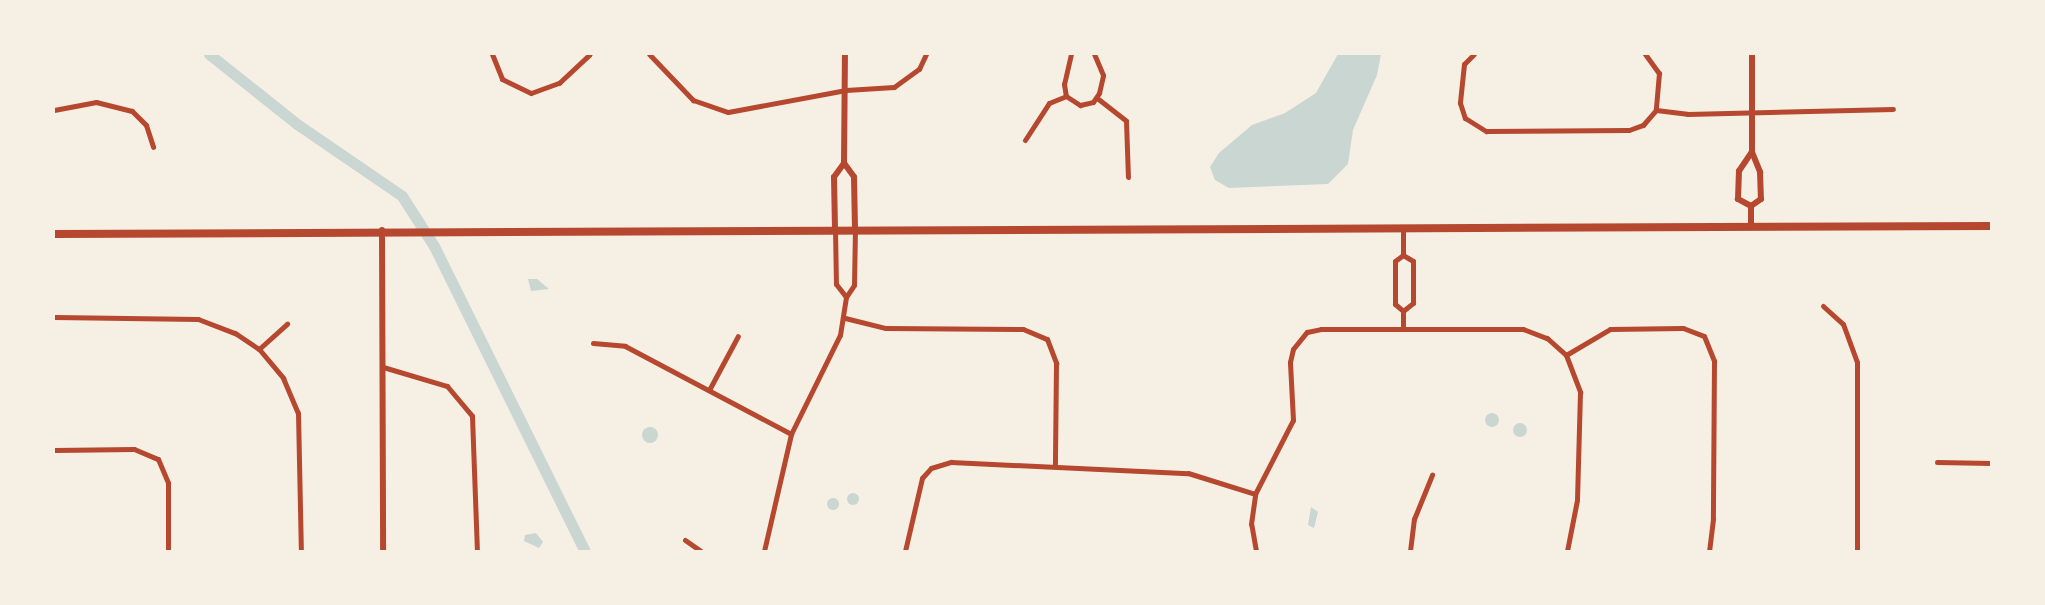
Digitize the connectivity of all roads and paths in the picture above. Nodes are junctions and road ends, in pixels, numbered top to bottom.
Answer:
1 (492, 54) edge
2 (590, 54) edge
3 (649, 54) edge
4 (845, 54) edge
5 (926, 54) edge
6 (1071, 54) edge
7 (1094, 54) edge
8 (1474, 54) edge
9 (1646, 54) edge
10 (1752, 54) edge
11 (846, 90) junction
12 (1066, 96) junction
13 (1097, 98) junction
14 (1752, 109) junction
15 (1893, 109) dead end
16 (54, 110) edge
17 (1656, 110) junction
18 (1025, 140) dead end
19 (153, 147) dead end
20 (1752, 152) junction
21 (844, 163) junction
22 (1128, 177) dead end
23 (1751, 206) junction
24 (1751, 226) junction
25 (1991, 226) edge
26 (1403, 227) junction
27 (835, 229) junction
28 (855, 229) junction
29 (382, 230) junction
30 (54, 234) edge
31 (1403, 255) junction
32 (846, 297) junction
33 (1823, 306) dead end
34 (1403, 311) junction
35 (54, 317) edge
36 (845, 318) junction
37 (286, 324) dead end
38 (1403, 329) junction
39 (738, 336) dead end
40 (592, 343) dead end
41 (259, 349) junction
42 (1566, 356) junction
43 (382, 367) junction
44 (709, 390) junction
45 (792, 434) junction
46 (54, 450) edge
47 (1937, 462) dead end
48 (1991, 463) edge
49 (1055, 464) junction
50 (1432, 475) dead end
51 (1255, 494) junction
52 (685, 540) dead end
53 (168, 551) edge
54 (302, 551) edge
55 (383, 551) edge
56 (477, 551) edge
57 (701, 551) edge
58 (764, 551) edge
59 (905, 551) edge
60 (1256, 551) edge
61 (1410, 551) edge
62 (1567, 551) edge
63 (1709, 551) edge
64 (1856, 551) edge

1 - 2 street
3 - 11 street
4 - 11 street
5 - 11 street
6 - 12 street
7 - 13 street
8 - 17 street
9 - 17 street
10 - 14 street
11 - 21 street
12 - 13 street
12 - 18 street
13 - 22 street
14 - 15 street
14 - 17 street
14 - 20 street
16 - 19 street
20 - 23 street
20 - 23 street
21 - 27 street
21 - 28 street
23 - 24 street
24 - 25 main road
24 - 26 main road
26 - 28 main road
26 - 31 street
27 - 28 main road
27 - 29 main road
27 - 32 street
28 - 32 street
29 - 30 main road
29 - 43 street
31 - 34 street
31 - 34 street
32 - 36 street
33 - 64 street
34 - 38 street
35 - 41 street
36 - 45 street
36 - 49 street
37 - 41 street
38 - 42 street
38 - 51 street
39 - 44 street
40 - 44 street
41 - 54 street
42 - 62 street
42 - 63 street
43 - 55 street
43 - 56 street
44 - 45 street
45 - 58 street
46 - 53 street
47 - 48 street
49 - 51 street
49 - 59 street
50 - 61 street
51 - 60 street
52 - 57 street

